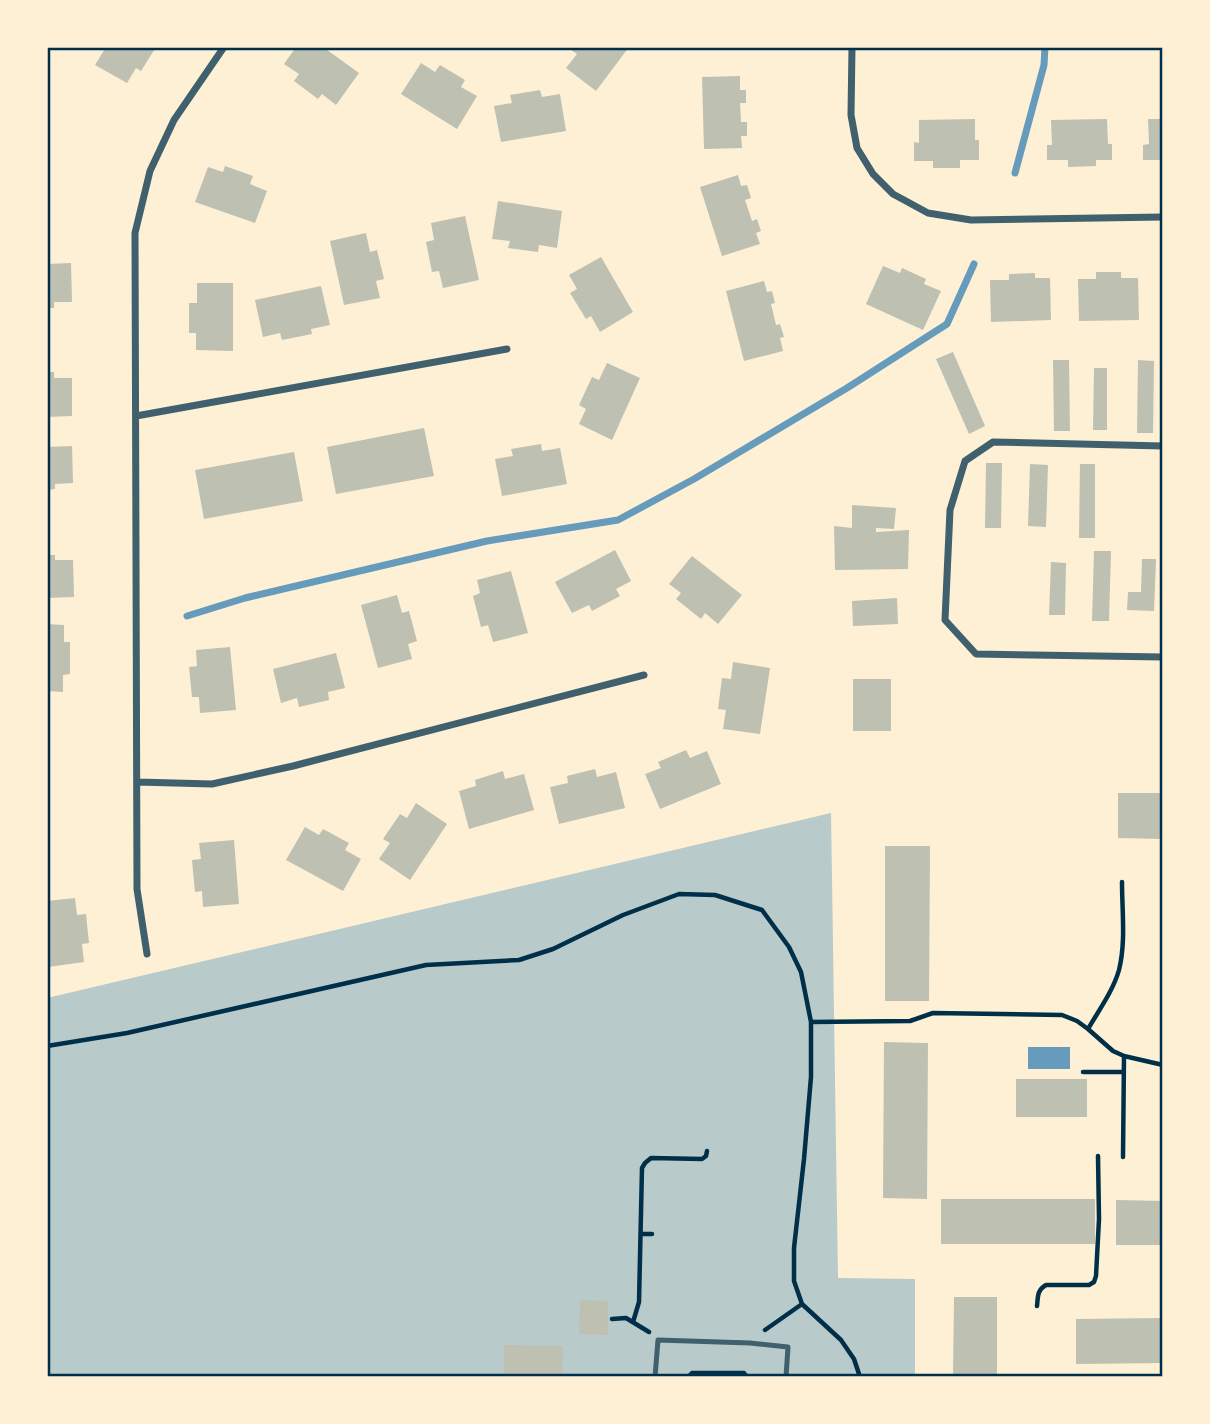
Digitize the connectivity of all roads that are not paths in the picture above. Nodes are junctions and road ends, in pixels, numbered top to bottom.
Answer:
1 (225, 47) edge
2 (852, 47) edge
3 (1163, 217) edge
4 (507, 349) dead end
5 (136, 416) junction
6 (1163, 446) edge
7 (1163, 657) edge
8 (644, 675) dead end
9 (137, 782) junction
10 (147, 954) dead end
11 (655, 1377) edge
12 (786, 1377) edge

1 - 5 street
2 - 3 street
4 - 5 street
5 - 9 street
6 - 7 street
8 - 9 street
9 - 10 street
11 - 12 lane

